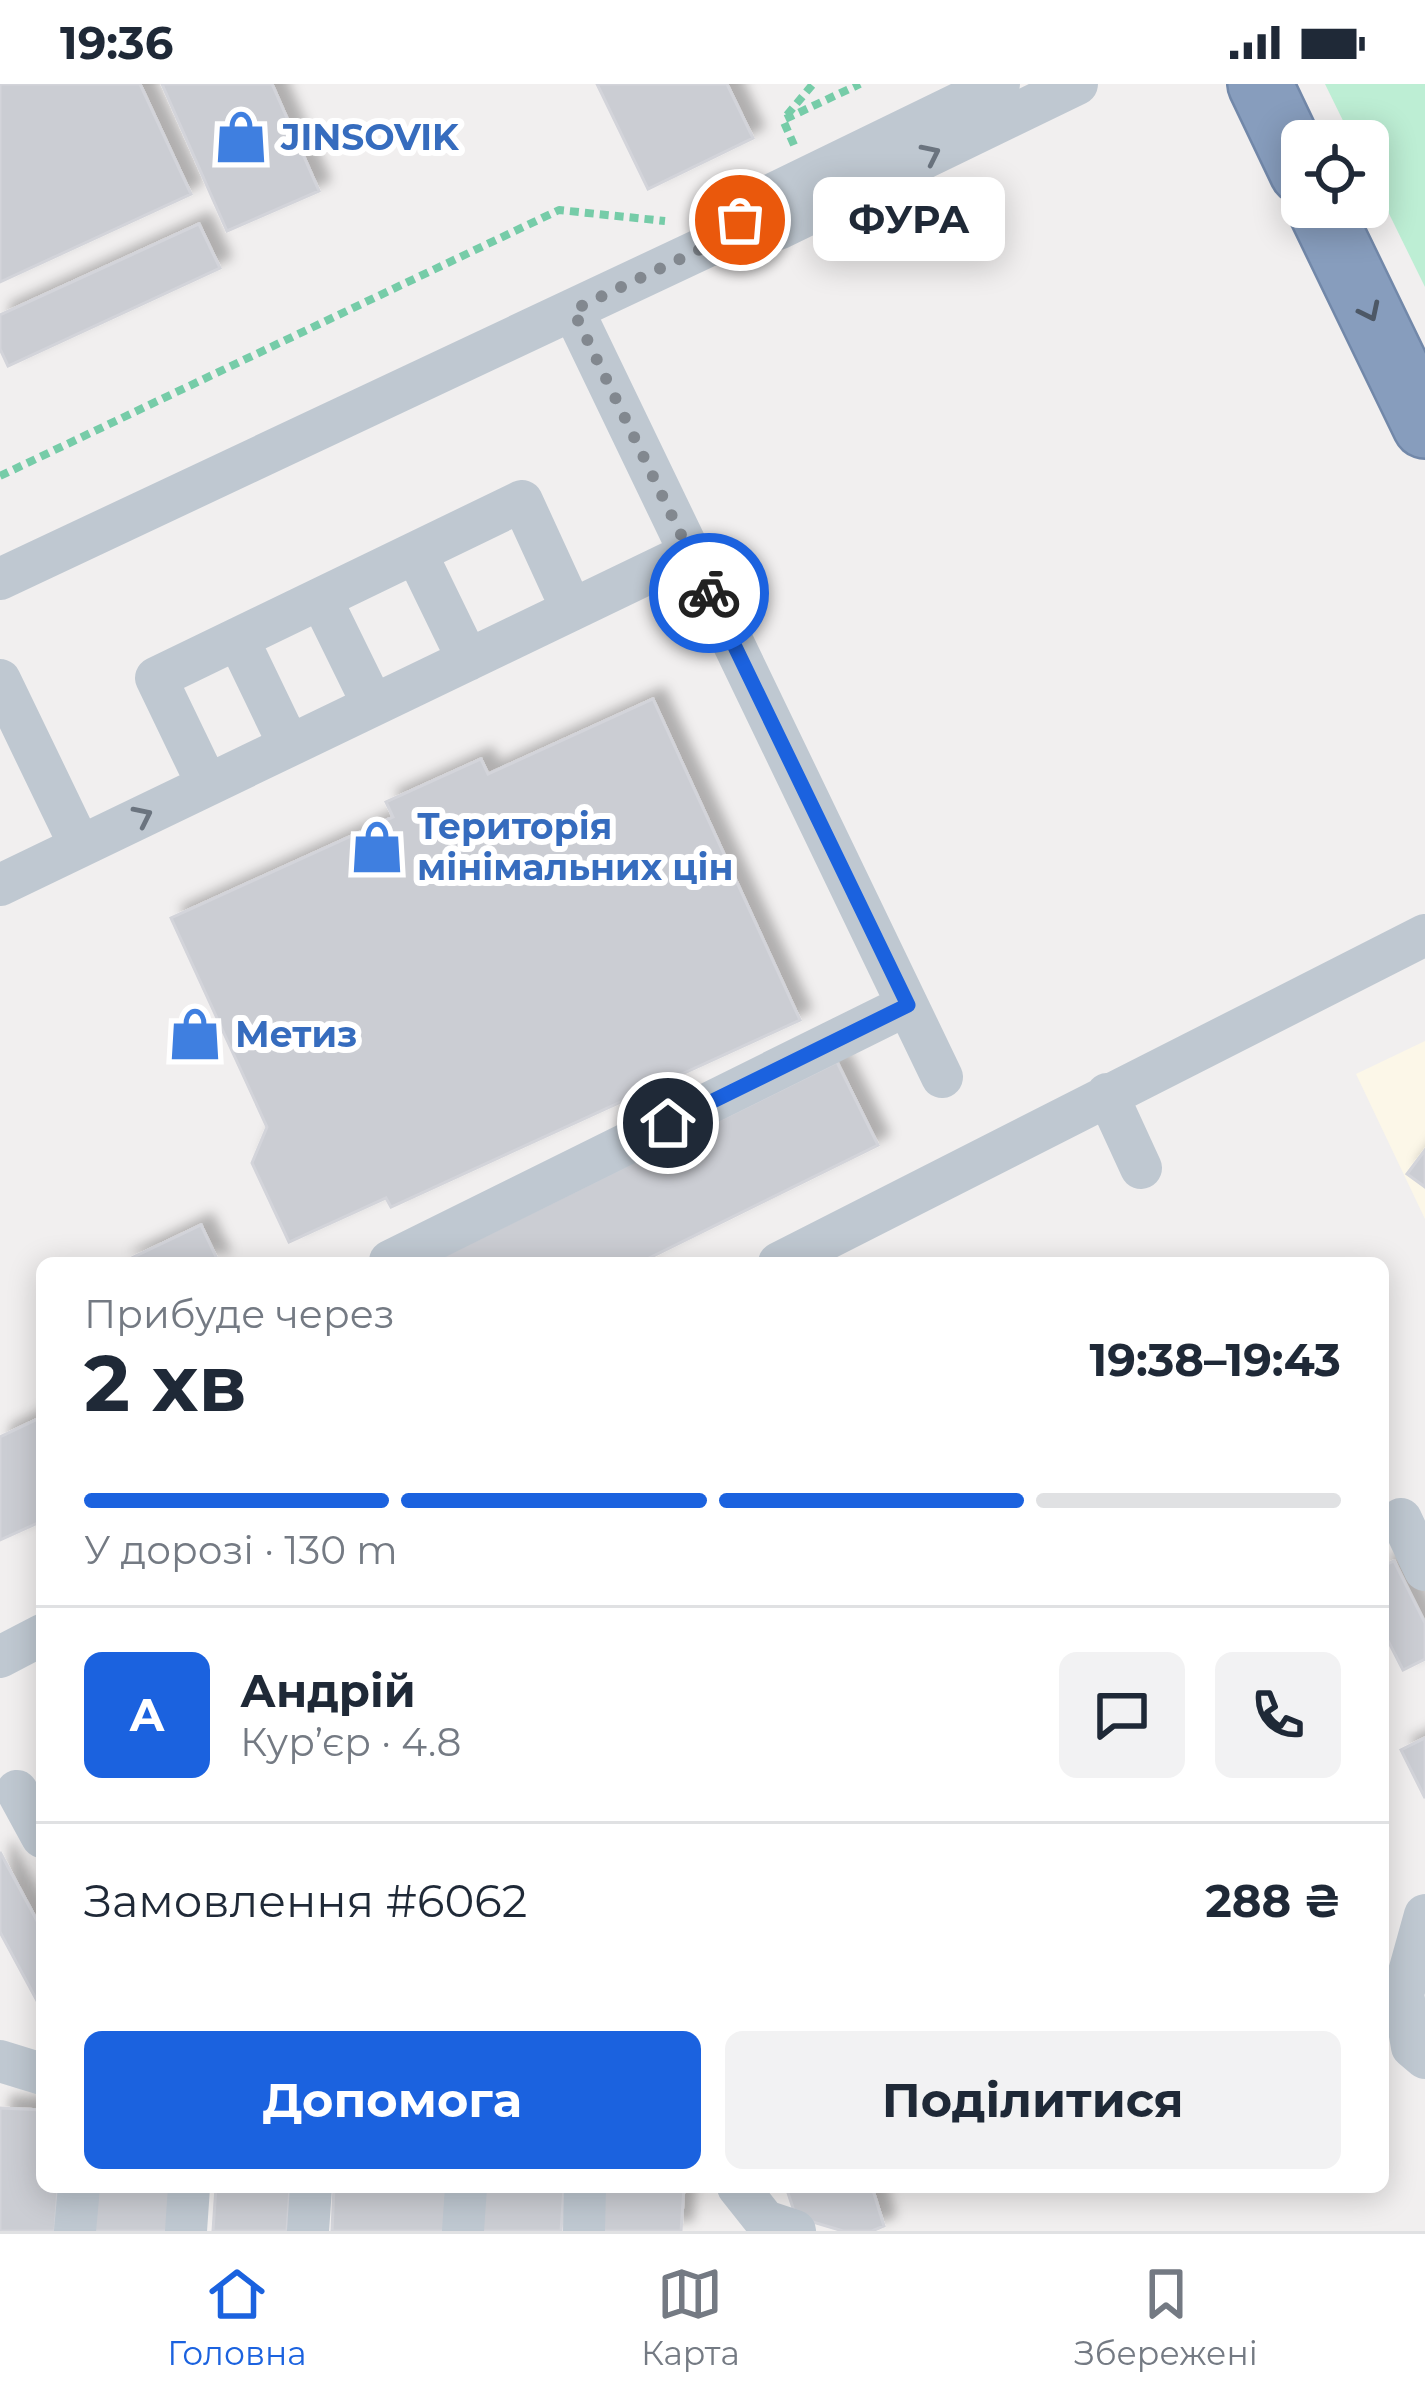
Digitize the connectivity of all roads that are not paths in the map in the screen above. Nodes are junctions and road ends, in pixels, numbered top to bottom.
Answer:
1 (999, 84) edge
2 (1077, 84) edge
3 (1260, 84) edge
4 (1281, 128) edge
5 (1329, 228) edge
6 (695, 230) junction
7 (573, 310) junction
8 (1425, 426) edge
9 (416, 553) junction
10 (690, 553) junction
11 (0, 579) edge
12 (320, 599) junction
13 (572, 610) junction
14 (238, 639) junction
15 (468, 660) junction
16 (0, 680) edge
17 (373, 705) junction
18 (289, 745) junction
19 (207, 784) junction
20 (80, 846) junction
21 (0, 885) edge
22 (1425, 935) edge
23 (908, 1005) junction
24 (942, 1077) dead end
25 (1107, 1094) junction
26 (1141, 1168) dead end
27 (398, 1257) edge
28 (791, 1257) edge
29 (1403, 1517) edge
30 (1425, 1570) edge
31 (36, 1638) edge
32 (0, 1657) edge
33 (17, 1792) dead end
34 (36, 1826) edge
35 (1425, 1904) edge
36 (1425, 1915) edge
37 (1389, 1919) edge
38 (1425, 2058) edge
39 (0, 2061) edge
40 (36, 2072) edge
41 (78, 2193) edge
42 (189, 2193) edge
43 (311, 2193) edge
44 (466, 2193) edge
45 (585, 2193) edge
46 (742, 2193) edge
47 (75, 2231) edge
48 (186, 2231) edge
49 (308, 2231) edge
50 (463, 2231) edge
51 (584, 2231) edge
52 (795, 2231) edge

1 - 6 lane
6 -> 2 lane
3 - 4 highway
5 -> 8 highway
6 - 7 lane
7 - 10 lane
7 - 11 lane
9 - 12 lane
9 - 13 lane
9 - 15 lane
10 - 13 lane
10 - 23 lane
12 - 14 lane
12 - 17 lane
13 - 15 lane
14 - 18 lane
14 - 19 lane
15 - 17 lane
16 - 20 lane
17 - 18 lane
18 - 19 lane
20 -> 19 lane
20 - 21 lane
22 - 25 lane
23 - 24 lane
23 - 27 lane
25 - 26 lane
25 - 28 lane
29 - 30 lane
31 - 32 lane
33 - 34 lane
35 - 37 lane
36 - 38 lane
39 - 40 lane
41 - 47 lane
42 - 48 lane
43 - 49 lane
44 - 50 lane
45 - 51 lane
46 - 52 lane

